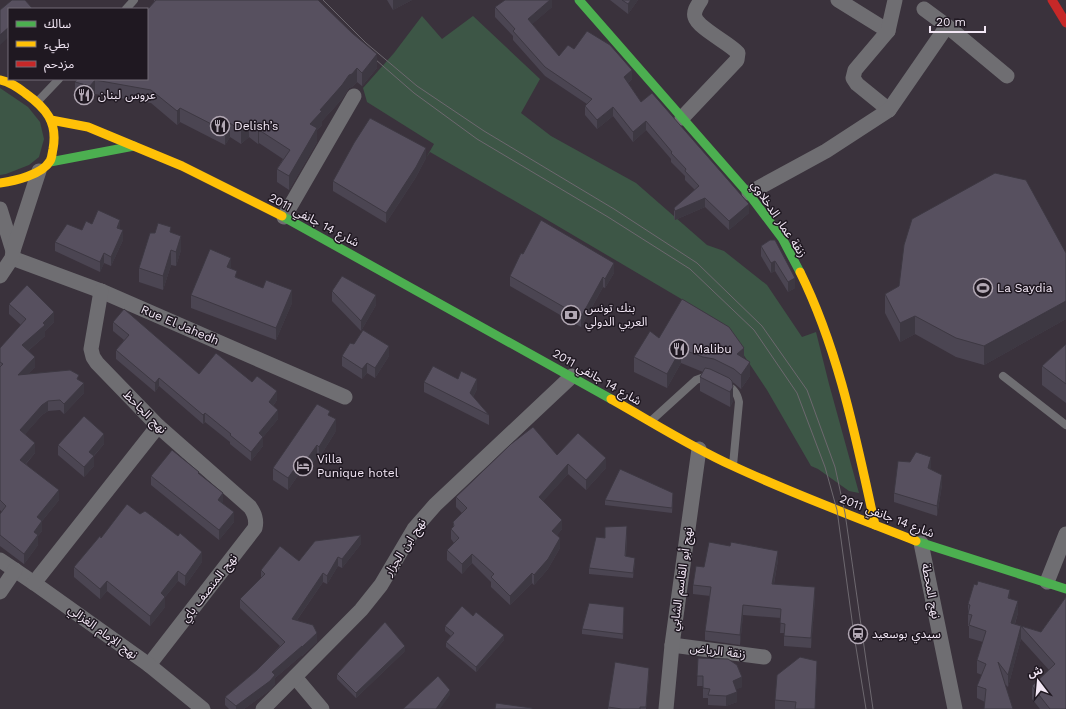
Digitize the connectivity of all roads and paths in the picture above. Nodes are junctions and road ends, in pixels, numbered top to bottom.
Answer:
1 (134, 0) edge
2 (579, 0) edge
3 (701, 0) edge
4 (838, 0) edge
5 (895, 0) edge
6 (1052, 0) edge
7 (127, 8) edge
8 (924, 9) dead end
9 (1066, 22) edge
10 (947, 26) junction
11 (888, 31) junction
12 (1007, 76) dead end
13 (0, 80) edge
14 (58, 80) edge
15 (354, 96) dead end
16 (38, 101) junction
17 (889, 110) junction
18 (682, 118) junction
19 (51, 120) junction
20 (135, 146) junction
21 (44, 166) junction
22 (0, 183) edge
23 (749, 193) junction
24 (0, 210) edge
25 (284, 217) junction
26 (13, 254) junction
27 (0, 276) edge
28 (101, 291) junction
29 (572, 376) junction
30 (1003, 376) dead end
31 (345, 397) dead end
32 (650, 422) junction
33 (1066, 425) edge
34 (158, 426) junction
35 (699, 449) junction
36 (733, 466) junction
37 (250, 507) joint
38 (875, 525) junction
39 (1066, 534) edge
40 (921, 543) junction
41 (0, 560) edge
42 (15, 570) junction
43 (1047, 582) junction
44 (34, 583) junction
45 (1066, 588) edge
46 (0, 592) edge
47 (672, 646) junction
48 (764, 657) dead end
49 (149, 665) junction
50 (296, 677) junction
51 (203, 709) edge
52 (263, 709) edge
53 (322, 709) edge
54 (666, 709) edge
55 (955, 709) edge

1 - 7 lane
2 - 18 main road, زنقة عمار الدخلاوي
3 - 18 street
4 - 11 street
5 - 11 street
6 - 9 main road
8 - 10 street
10 - 12 street
10 - 17 street
11 - 17 street
13 - 16 main road
14 - 16 lane
15 - 25 street
16 - 19 main road
17 - 23 street
18 - 23 main road, زنقة عمار الدخلاوي
19 - 20 main road, شارع 14 جانفي 2011
19 - 21 main road
20 - 21 main road
20 - 25 main road, شارع 14 جانفي 2011
21 - 22 main road
21 - 26 street
23 - 38 main road, زنقة عمار الدخلاوي
24 - 26 street
25 - 29 main road, شارع 14 جانفي 2011
26 - 27 street
26 - 28 street, Rue El Jahedh
28 - 31 street, Rue El Jahedh
28 - 34 street, نهج الجاحظ
29 - 32 main road, شارع 14 جانفي 2011
29 - 50 street, نهج ابن الجزار
30 - 33 lane
32 - 35 main road, شارع 14 جانفي 2011
32 - 36 lane
34 - 37 street, نهج الجاحظ
34 - 44 street
35 - 36 main road, شارع 14 جانفي 2011
35 - 47 street, نهج أبو القاسم الشابي
36 - 38 main road, شارع 14 جانفي 2011
37 - 49 street, نهج المنصف باي
38 - 40 main road, شارع 14 جانفي 2011
39 - 43 street
40 - 43 main road, شارع 14 جانفي 2011
40 - 55 street, نهج المحطة
41 - 42 street, نهج الإمام الغزالي
42 - 44 street, نهج الإمام الغزالي
42 - 46 street
43 - 45 main road, شارع 14 جانفي 2011
44 - 49 street, نهج الإمام الغزالي
47 - 48 street, زنقة الرياض
47 - 54 street, نهج أبو القاسم الشابي
49 - 51 street, نهج الإمام الغزالي
50 - 52 street, نهج ابن الجزار
50 - 53 street

